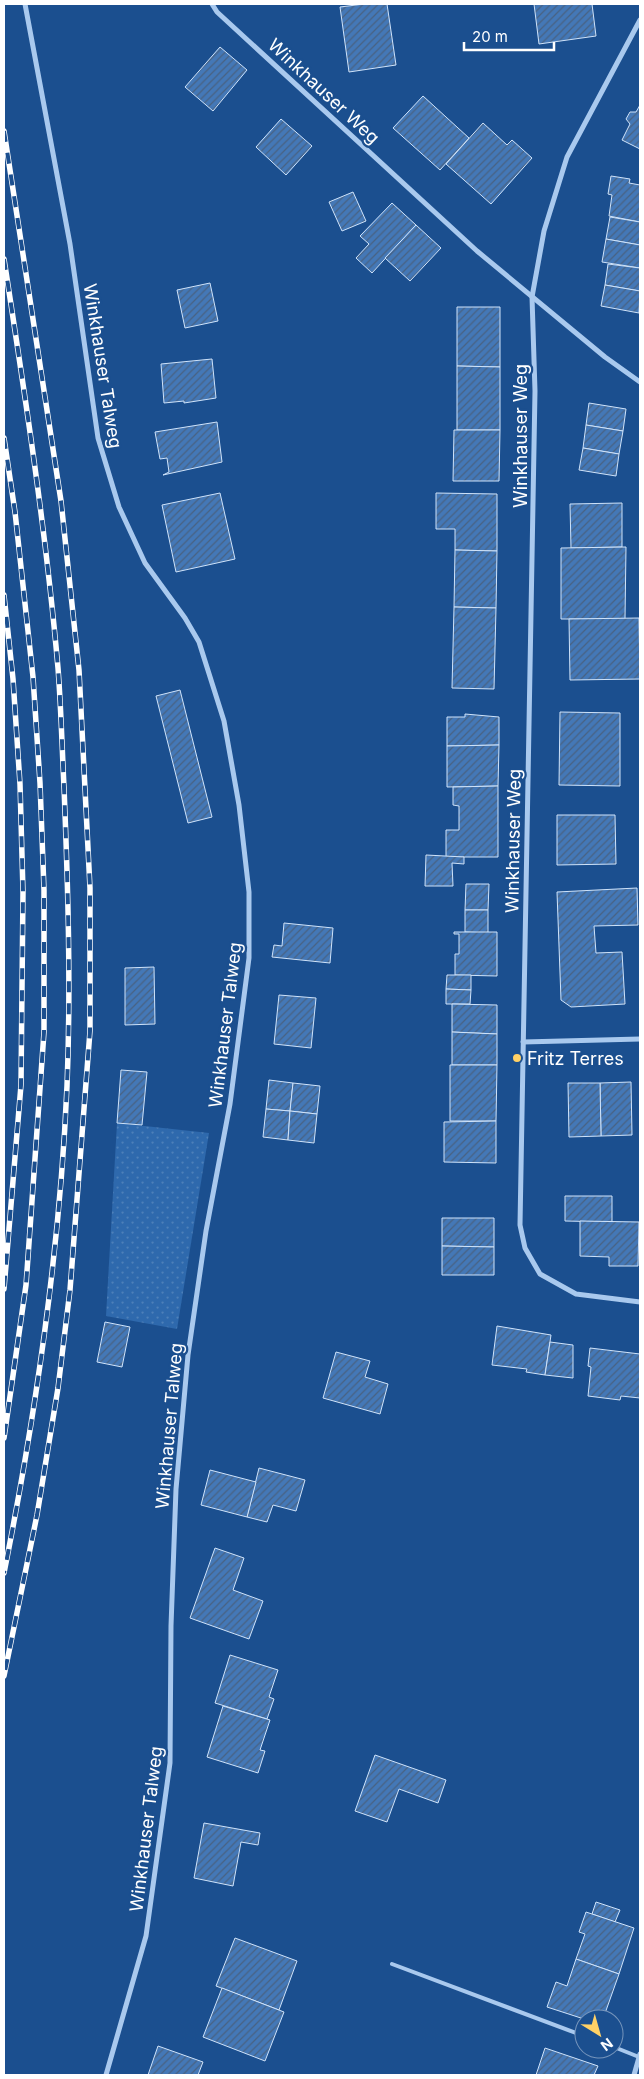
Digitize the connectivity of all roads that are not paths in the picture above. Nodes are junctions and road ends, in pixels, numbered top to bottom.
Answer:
1 (25, 4) edge
2 (212, 4) edge
3 (640, 20) edge
4 (532, 297) junction
5 (640, 382) edge
6 (640, 1039) edge
7 (523, 1042) junction
8 (640, 1302) edge
9 (392, 1964) dead end
10 (574, 2032) edge
11 (624, 2050) edge
12 (640, 2055) edge
13 (106, 2075) edge
14 (634, 2075) edge

1 - 13 street, Winkhauser Talweg
2 - 4 street, Winkhauser Weg
3 - 4 street, Winkhauser Weg
4 - 5 street
4 - 7 street, Winkhauser Weg
6 - 7 street
7 - 8 street, Winkhauser Weg
9 - 10 lane
11 - 12 lane
12 - 14 street

